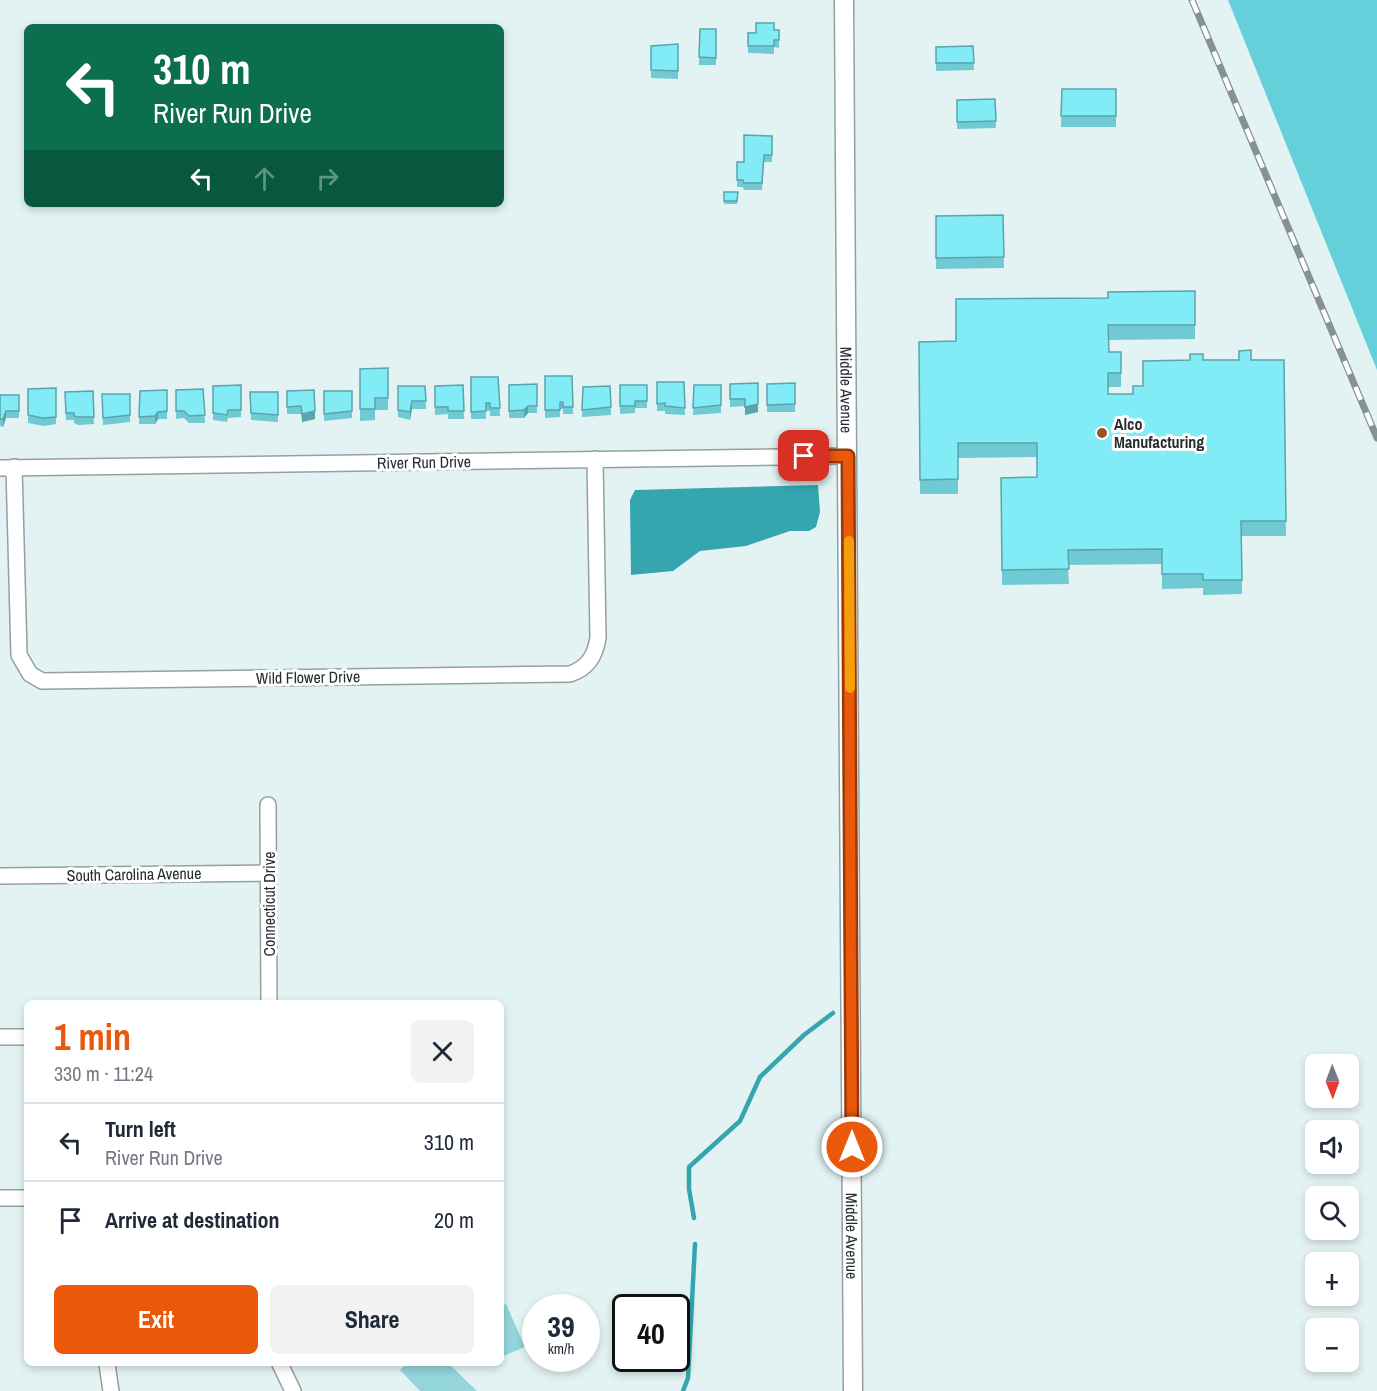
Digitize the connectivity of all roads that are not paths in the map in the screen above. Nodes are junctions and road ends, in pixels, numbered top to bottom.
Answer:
1 (844, 0) edge
2 (848, 456) junction
3 (595, 459) junction
4 (7, 467) edge
5 (268, 805) dead end
6 (268, 873) junction
7 (0, 876) edge
8 (269, 1000) edge
9 (0, 1037) edge
10 (24, 1037) edge
11 (0, 1198) edge
12 (24, 1198) edge
13 (107, 1366) edge
14 (281, 1366) edge
15 (111, 1391) edge
16 (293, 1391) edge
17 (853, 1391) edge

1 - 2 street, Middle Avenue
2 - 3 street, River Run Drive
2 - 17 street, Middle Avenue
3 - 4 street, River Run Drive
3 - 4 street, Wild Flower Drive
5 - 6 street, Connecticut Drive
6 - 7 street, South Carolina Avenue
6 - 8 street, Connecticut Drive
9 - 10 street
11 - 12 street
13 - 15 street
14 - 16 street

